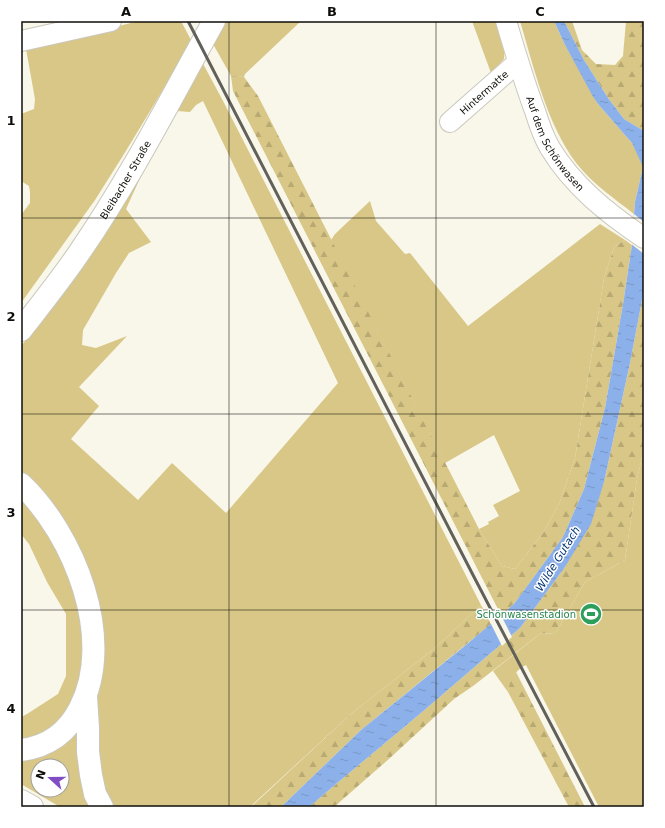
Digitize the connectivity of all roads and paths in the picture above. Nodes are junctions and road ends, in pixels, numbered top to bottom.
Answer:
1 (111, 21) edge
2 (214, 21) edge
3 (506, 21) edge
4 (21, 41) edge
5 (518, 62) junction
6 (450, 122) dead end
7 (637, 233) edge
8 (21, 330) edge
9 (21, 484) edge
10 (86, 697) junction
11 (21, 750) edge
12 (21, 801) edge
13 (32, 807) edge
14 (102, 807) edge

1 - 4 street
2 - 8 main road, Bleibacher Straße
3 - 5 street, Auf dem Schönwasen
5 - 6 street, Hintermatte
5 - 7 street, Auf dem Schönwasen
9 - 10 main road
10 - 11 main road
10 - 14 main road
12 - 13 main road

